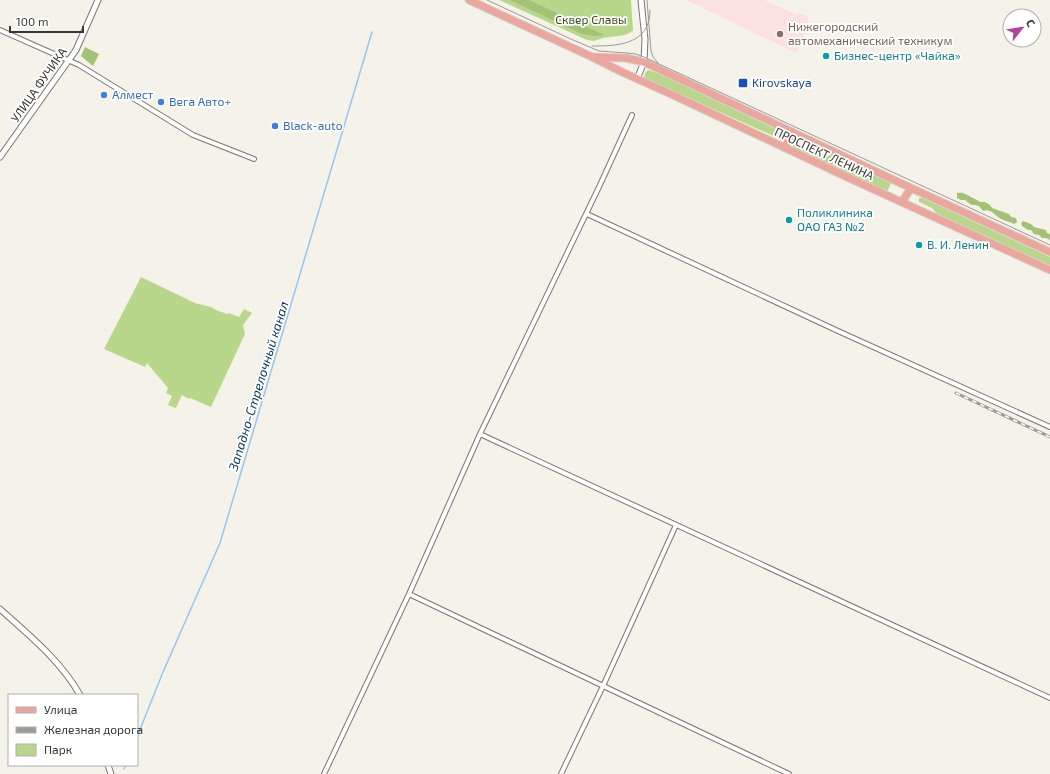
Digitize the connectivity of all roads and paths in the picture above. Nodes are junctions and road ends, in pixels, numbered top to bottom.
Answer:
1 (98, 0) edge
2 (469, 0) edge
3 (641, 0) edge
4 (0, 30) edge
5 (590, 56) junction
6 (69, 61) junction
7 (644, 62) junction
8 (637, 79) junction
9 (632, 115) dead end
10 (792, 132) junction
11 (785, 148) junction
12 (0, 157) edge
13 (254, 159) dead end
14 (911, 188) junction
15 (902, 202) junction
16 (586, 214) junction
17 (1050, 252) edge
18 (1050, 270) edge
19 (1050, 427) edge
20 (480, 434) junction
21 (676, 525) junction
22 (409, 594) junction
23 (0, 609) edge
24 (603, 686) junction
25 (79, 694) edge
26 (1050, 698) edge
27 (325, 774) edge
28 (561, 774) edge
29 (789, 774) edge

1 - 6 street, УЛИЦА ФУЧИКА
2 - 5 main road, ПРОСПЕКТ ЛЕНИНА
3 - 7 street
4 - 6 street
5 - 7 main road, ПРОСПЕКТ ЛЕНИНА
5 - 8 main road, ПРОСПЕКТ ЛЕНИНА
6 - 12 street, УЛИЦА ФУЧИКА
6 - 13 street
7 - 8 street
7 - 10 main road, ПРОСПЕКТ ЛЕНИНА
8 - 11 main road, ПРОСПЕКТ ЛЕНИНА
9 - 16 street
10 - 11 main road
10 - 14 main road, ПРОСПЕКТ ЛЕНИНА
11 - 15 main road, ПРОСПЕКТ ЛЕНИНА
14 - 15 main road
14 - 17 main road, ПРОСПЕКТ ЛЕНИНА
15 - 18 main road, ПРОСПЕКТ ЛЕНИНА
16 - 19 street
16 - 20 street
20 - 21 street
20 - 22 street
21 - 24 street
21 - 26 street
22 - 24 street
22 - 27 street
23 - 25 street
24 - 28 street
24 - 29 street

